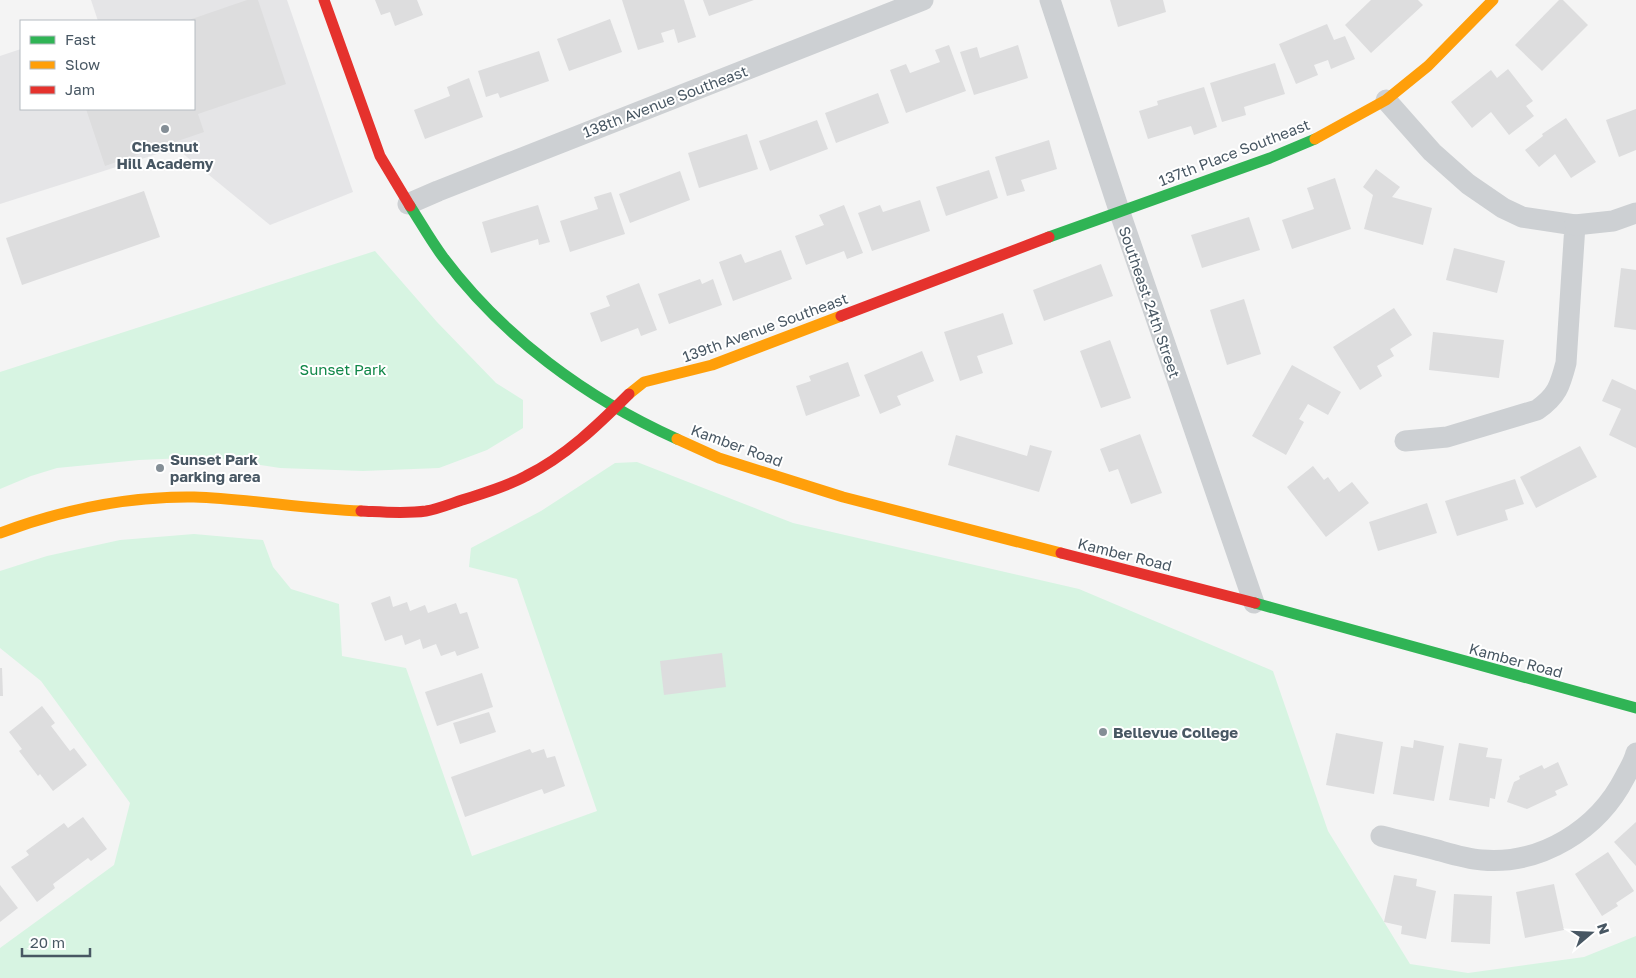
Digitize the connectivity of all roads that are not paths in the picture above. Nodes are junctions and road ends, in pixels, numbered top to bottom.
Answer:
1 (324, 0) edge
2 (923, 0) edge
3 (1050, 0) edge
4 (1493, 0) edge
5 (1386, 100) junction
6 (408, 204) junction
7 (1119, 210) junction
8 (1636, 213) edge
9 (1575, 225) junction
10 (614, 409) junction
11 (1405, 441) dead end
12 (0, 533) edge
13 (1254, 603) junction
14 (1636, 708) edge
15 (1636, 753) edge
16 (1381, 836) dead end

1 - 6 street, Kamber Road
2 - 6 street, 138th Avenue Southeast
3 - 7 street, Southeast 24th Street
4 - 5 street, 137th Place Southeast
5 - 7 street, 137th Place Southeast
5 - 9 street
6 - 10 street, Kamber Road
7 - 10 street, 139th Avenue Southeast
7 - 13 street, Southeast 24th Street
8 - 9 street
9 - 11 street
10 - 12 street, 139th Avenue Southeast
10 - 13 street, Kamber Road
13 - 14 street, Kamber Road
15 - 16 street

